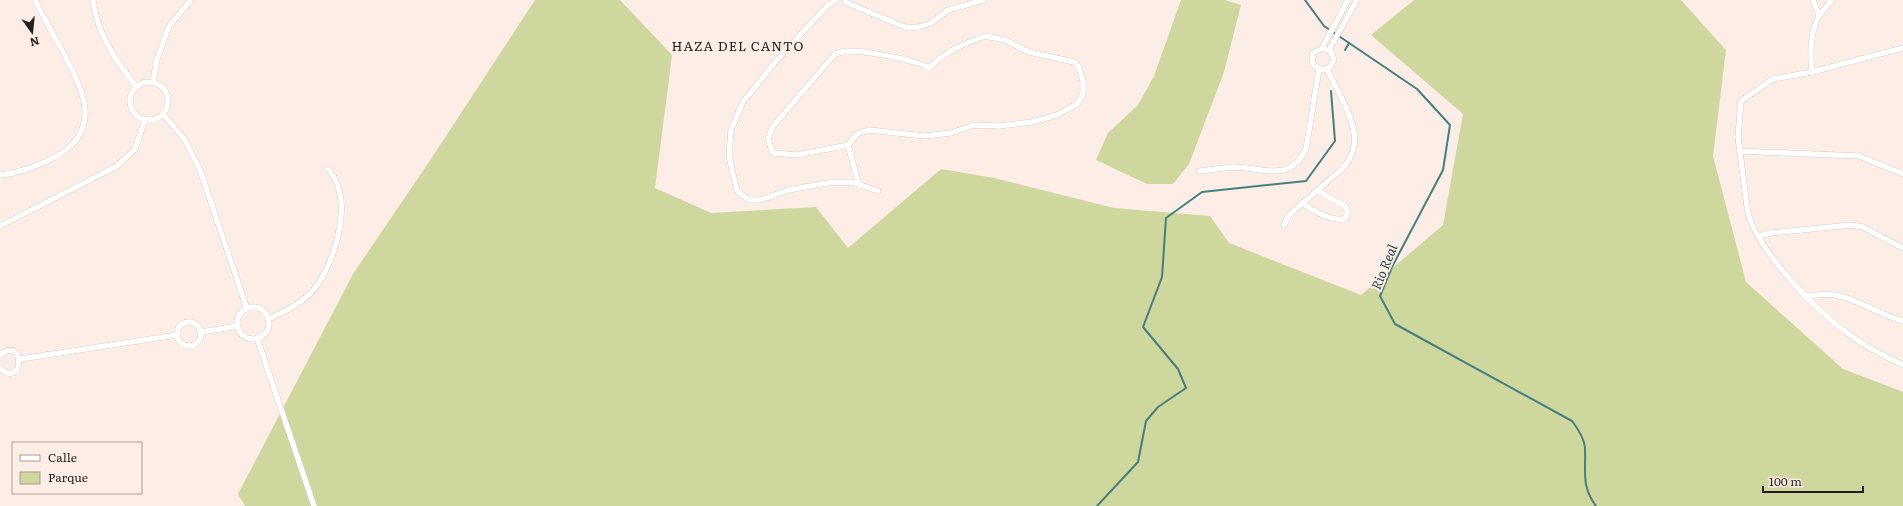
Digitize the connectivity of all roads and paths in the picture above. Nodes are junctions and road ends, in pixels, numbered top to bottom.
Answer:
1 (35, 0) edge
2 (93, 0) edge
3 (191, 0) edge
4 (836, 0) edge
5 (984, 0) edge
6 (1348, 0) edge
7 (1356, 0) edge
8 (1814, 0) edge
9 (1832, 0) edge
10 (846, 1) edge
11 (1819, 16) junction
12 (1322, 48) junction
13 (1903, 48) edge
14 (1329, 50) junction
15 (1327, 69) junction
16 (1319, 70) junction
17 (1812, 72) junction
18 (153, 82) junction
19 (136, 86) junction
20 (163, 114) junction
21 (144, 120) junction
22 (848, 145) junction
23 (1740, 151) junction
24 (328, 169) dead end
25 (1199, 171) dead end
26 (0, 174) edge
27 (1903, 174) edge
28 (859, 185) junction
29 (878, 191) dead end
30 (1318, 191) junction
31 (1302, 204) junction
32 (1284, 225) dead end
33 (0, 226) edge
34 (1759, 236) junction
35 (1903, 248) edge
36 (1806, 296) junction
37 (247, 309) junction
38 (268, 319) junction
39 (1903, 321) edge
40 (238, 326) junction
41 (201, 332) junction
42 (177, 335) junction
43 (257, 338) junction
44 (0, 355) edge
45 (20, 359) junction
46 (1903, 365) edge
47 (0, 368) edge
48 (314, 506) edge

1 - 26 street
2 - 19 street
3 - 18 street
4 - 10 street
4 - 28 street
5 - 10 street
6 - 12 street
7 - 14 street
8 - 11 street
9 - 11 street
11 - 17 street
12 - 14 street
12 - 16 street
13 - 17 street
14 - 15 street
15 - 16 street
15 - 30 street
16 - 25 street
17 - 23 street
18 - 19 street
18 - 20 street
19 - 21 street
20 - 21 street
20 - 37 street
21 - 33 street
22 - 22 street
22 - 28 street
23 - 27 street
23 - 34 street
24 - 38 street
28 - 29 street
30 - 31 street
30 - 31 street
31 - 32 street
34 - 35 street
34 - 36 street
36 - 39 street
36 - 46 street
37 - 38 street
37 - 40 street
38 - 43 street
40 - 41 street
40 - 43 street
41 - 42 street
41 - 42 street
42 - 45 street
43 - 48 street
44 - 45 street
45 - 47 street

